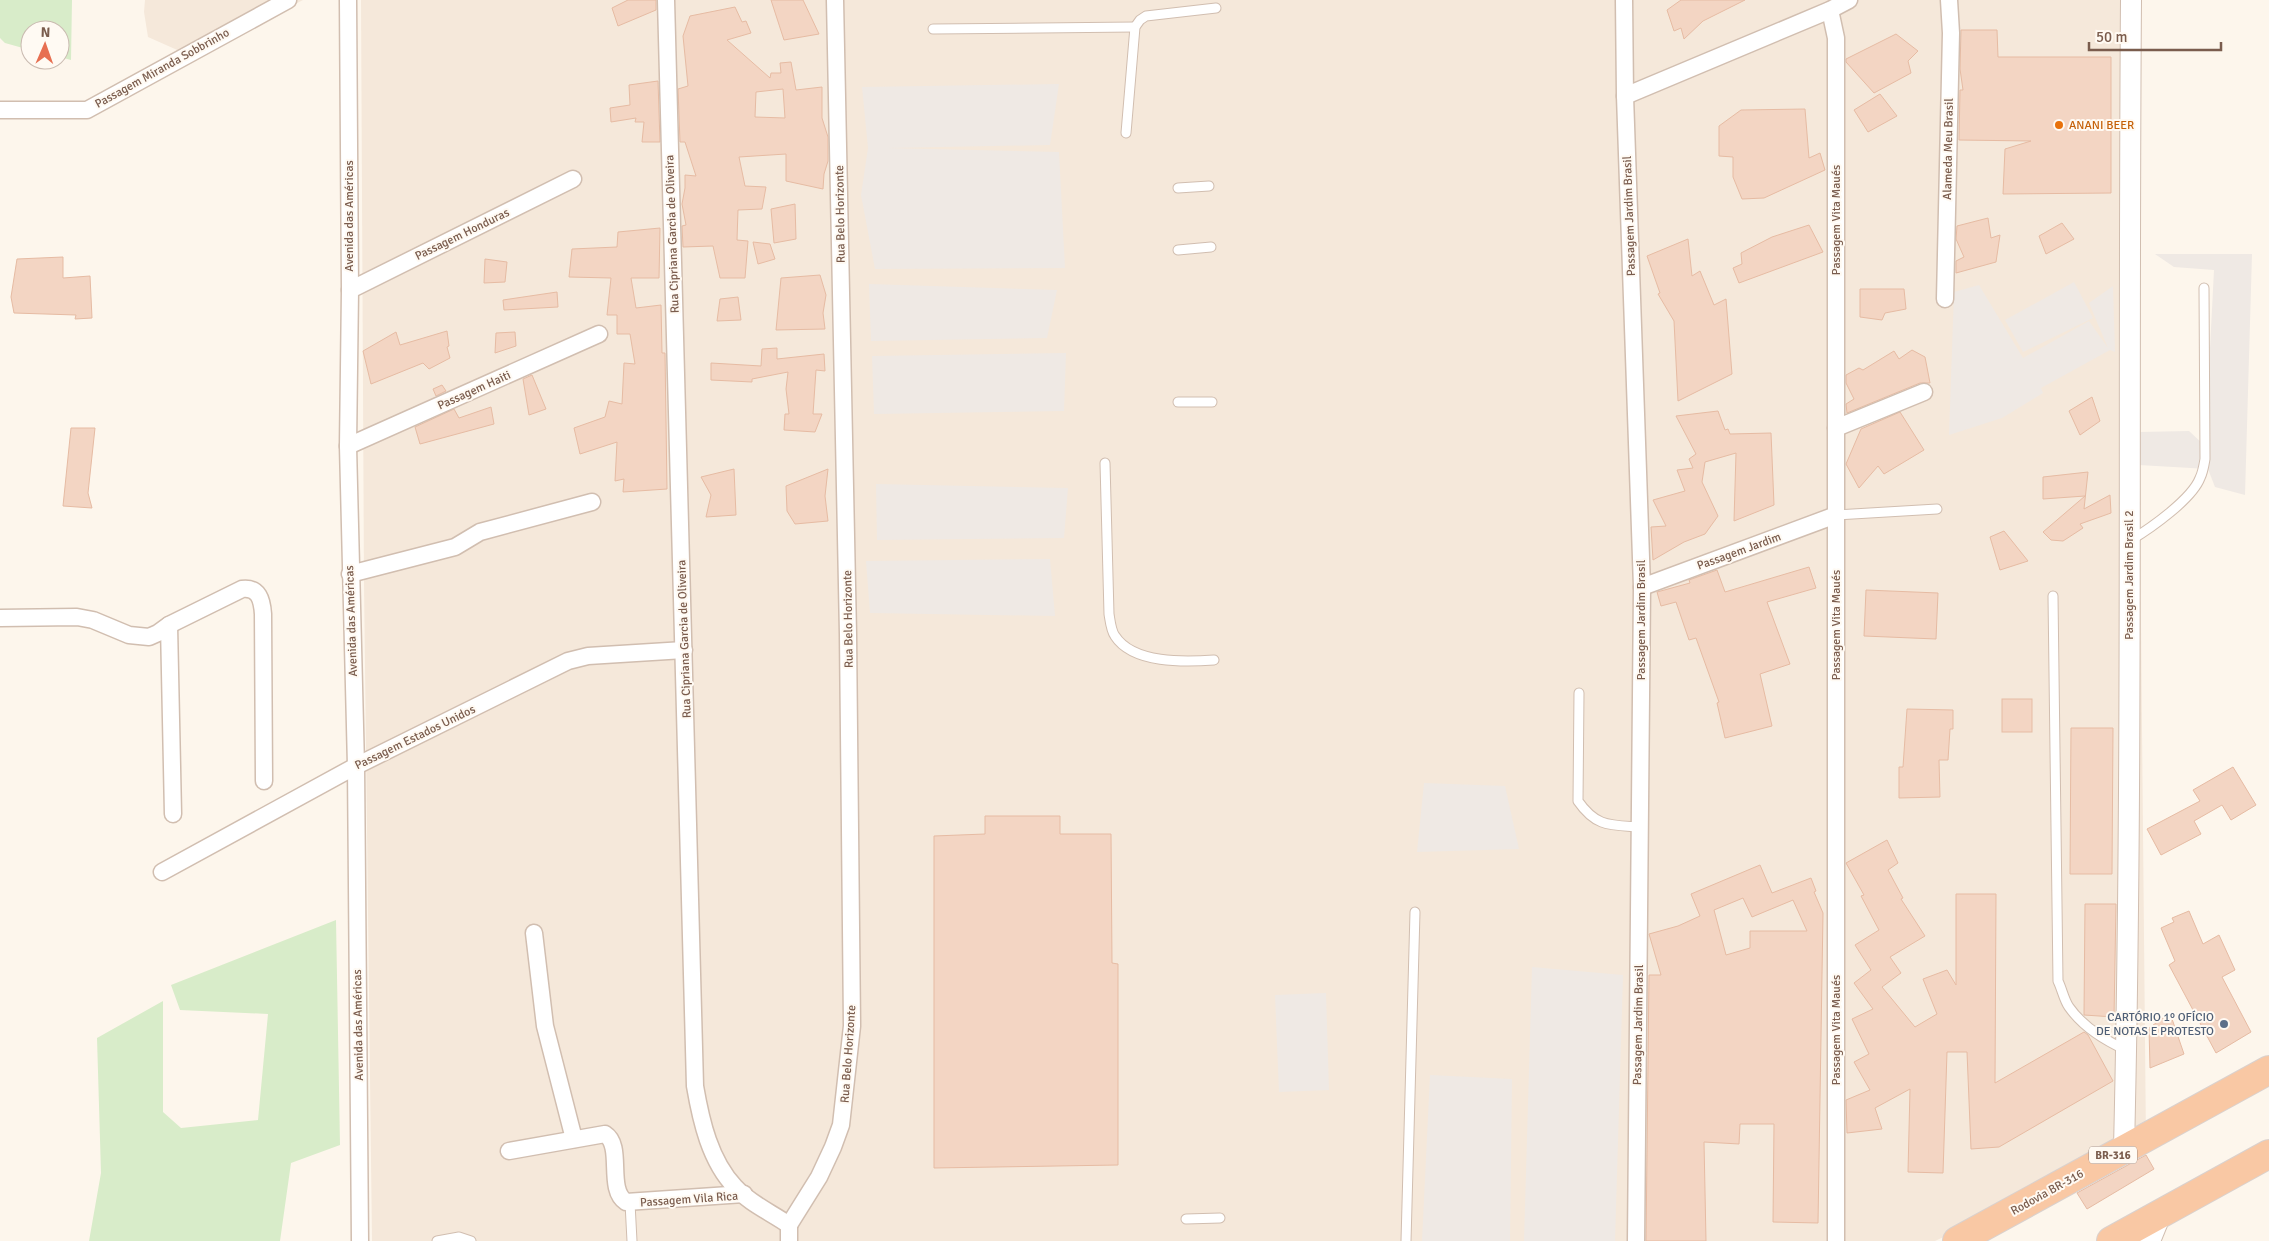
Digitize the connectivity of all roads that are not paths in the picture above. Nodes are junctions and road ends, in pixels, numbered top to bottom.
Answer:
1 (288, 0) edge
2 (348, 0) edge
3 (666, 0) edge
4 (836, 0) edge
5 (1624, 0) edge
6 (1949, 0) edge
7 (2131, 0) edge
8 (1840, 4) edge
9 (1216, 8) dead end
10 (1135, 27) junction
11 (933, 29) dead end
12 (1625, 96) junction
13 (0, 110) edge
14 (1126, 133) dead end
15 (573, 179) dead end
16 (1209, 186) dead end
17 (1178, 188) dead end
18 (1211, 247) dead end
19 (1178, 250) dead end
20 (2204, 288) dead end
21 (350, 290) junction
22 (1944, 298) dead end
23 (599, 334) dead end
24 (1924, 392) dead end
25 (1178, 402) dead end
26 (1212, 402) dead end
27 (1836, 428) junction
28 (348, 446) junction
29 (1104, 463) dead end
30 (592, 502) dead end
31 (1937, 509) dead end
32 (1836, 515) junction
33 (2128, 541) junction
34 (350, 574) junction
35 (1642, 587) junction
36 (2053, 596) dead end
37 (0, 618) edge
38 (169, 624) junction
39 (684, 650) junction
40 (1214, 660) dead end
41 (1579, 693) dead end
42 (356, 766) junction
43 (264, 781) dead end
44 (172, 814) dead end
45 (1639, 827) junction
46 (162, 872) dead end
47 (1416, 912) dead end
48 (534, 933) dead end
49 (2126, 1050) junction
50 (2269, 1070) edge
51 (574, 1139) junction
52 (2124, 1149) junction
53 (509, 1151) dead end
54 (2269, 1154) edge
55 (744, 1194) junction
56 (630, 1203) junction
57 (2162, 1214) junction
58 (1220, 1218) dead end
59 (1186, 1219) dead end
60 (789, 1233) edge
61 (360, 1241) edge
62 (437, 1241) edge
63 (471, 1241) edge
64 (632, 1241) edge
65 (1406, 1241) edge
66 (1636, 1241) edge
67 (1836, 1241) edge
68 (1957, 1241) edge
69 (2111, 1241) edge
70 (2150, 1241) edge

1 - 13 street, Passagem Miranda Sobbrinho
2 - 21 street, Avenida das Américas
3 - 39 street, Rua Cipriana Garcia de Oliveira
4 - 60 street, Rua Belo Horizonte
5 - 12 street, Passagem Jardim Brasil
6 - 22 street, Alameda Meu Brasil
7 - 33 street, Passagem Jardim Brasil 2
8 - 12 street, Passagem Vita Maués
8 - 27 street, Passagem Vita Maués
9 - 10 lane
10 - 11 lane
10 - 14 lane
12 - 35 street, Passagem Jardim Brasil
15 - 21 street, Passagem Honduras
16 - 17 lane
18 - 19 lane
20 - 33 lane
21 - 28 street, Avenida das Américas
23 - 28 street, Passagem Haiti
24 - 27 street
25 - 26 lane
27 - 32 street, Passagem Vita Maués
28 - 34 street, Avenida das Américas
29 - 40 lane
30 - 34 street
31 - 32 lane
32 - 35 street, Passagem Jardim
32 - 67 street, Passagem Vita Maués
33 - 49 street, Passagem Jardim Brasil 2
34 - 42 street, Avenida das Américas
35 - 45 street, Passagem Jardim Brasil
36 - 49 lane
37 - 38 street
38 - 43 street
38 - 44 street
39 - 42 street, Passagem Estados Unidos
39 - 55 street, Rua Cipriana Garcia de Oliveira
41 - 45 lane
42 - 46 street, Passagem Estados Unidos
42 - 61 street, Avenida das Américas
45 - 66 street, Passagem Jardim Brasil
47 - 65 lane
48 - 51 street
49 - 52 street, Passagem Jardim Brasil 2
50 - 52 highway, Rodovia BR-316 / BR-316
51 - 53 street, Passagem Vila Rica
51 - 56 street, Passagem Vila Rica
52 - 68 highway, Rodovia BR-316 / BR-316
54 - 57 highway
55 - 56 street, Passagem Vila Rica
55 - 60 street, Rua Cipriana Garcia de Oliveira
56 - 64 lane
57 - 69 highway
57 - 70 street
58 - 59 lane
62 - 63 lane

